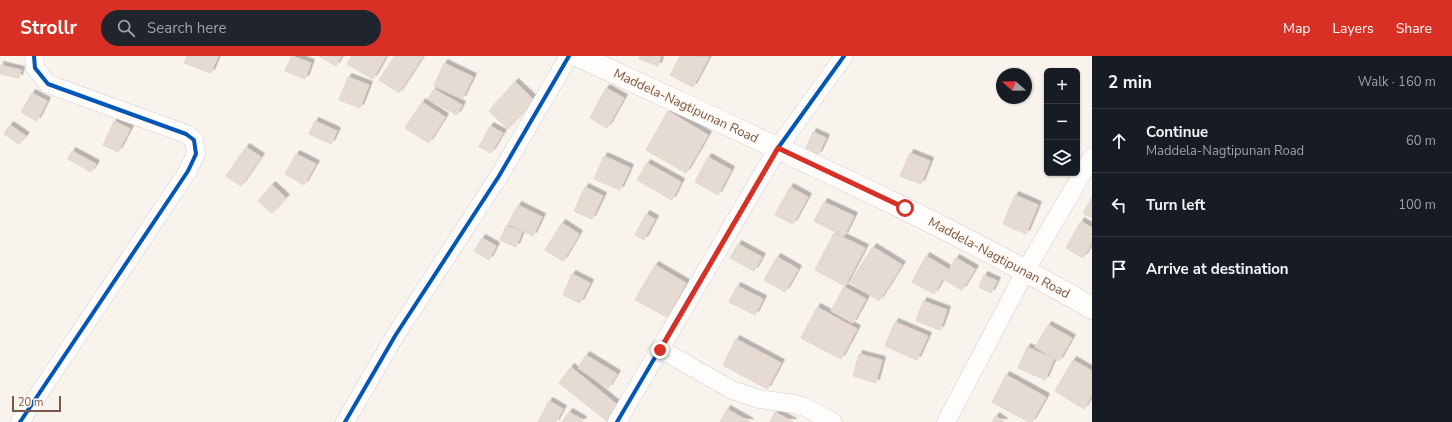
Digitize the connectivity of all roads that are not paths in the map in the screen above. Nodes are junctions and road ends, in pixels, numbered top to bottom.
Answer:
1 (34, 56) edge
2 (569, 56) edge
3 (579, 56) edge
4 (844, 56) edge
5 (778, 148) junction
6 (1092, 157) edge
7 (1026, 270) junction
8 (1092, 308) edge
9 (660, 350) junction
10 (20, 422) edge
11 (345, 422) edge
12 (617, 422) edge
13 (833, 422) edge
14 (946, 422) edge

1 - 10 street
2 - 11 street
3 - 5 main road, Maddela-Nagtipunan Road
4 - 5 street
5 - 7 main road, Maddela-Nagtipunan Road
5 - 9 street
6 - 7 street
7 - 8 main road, Maddela-Nagtipunan Road
7 - 14 street
9 - 12 street
9 - 13 street

